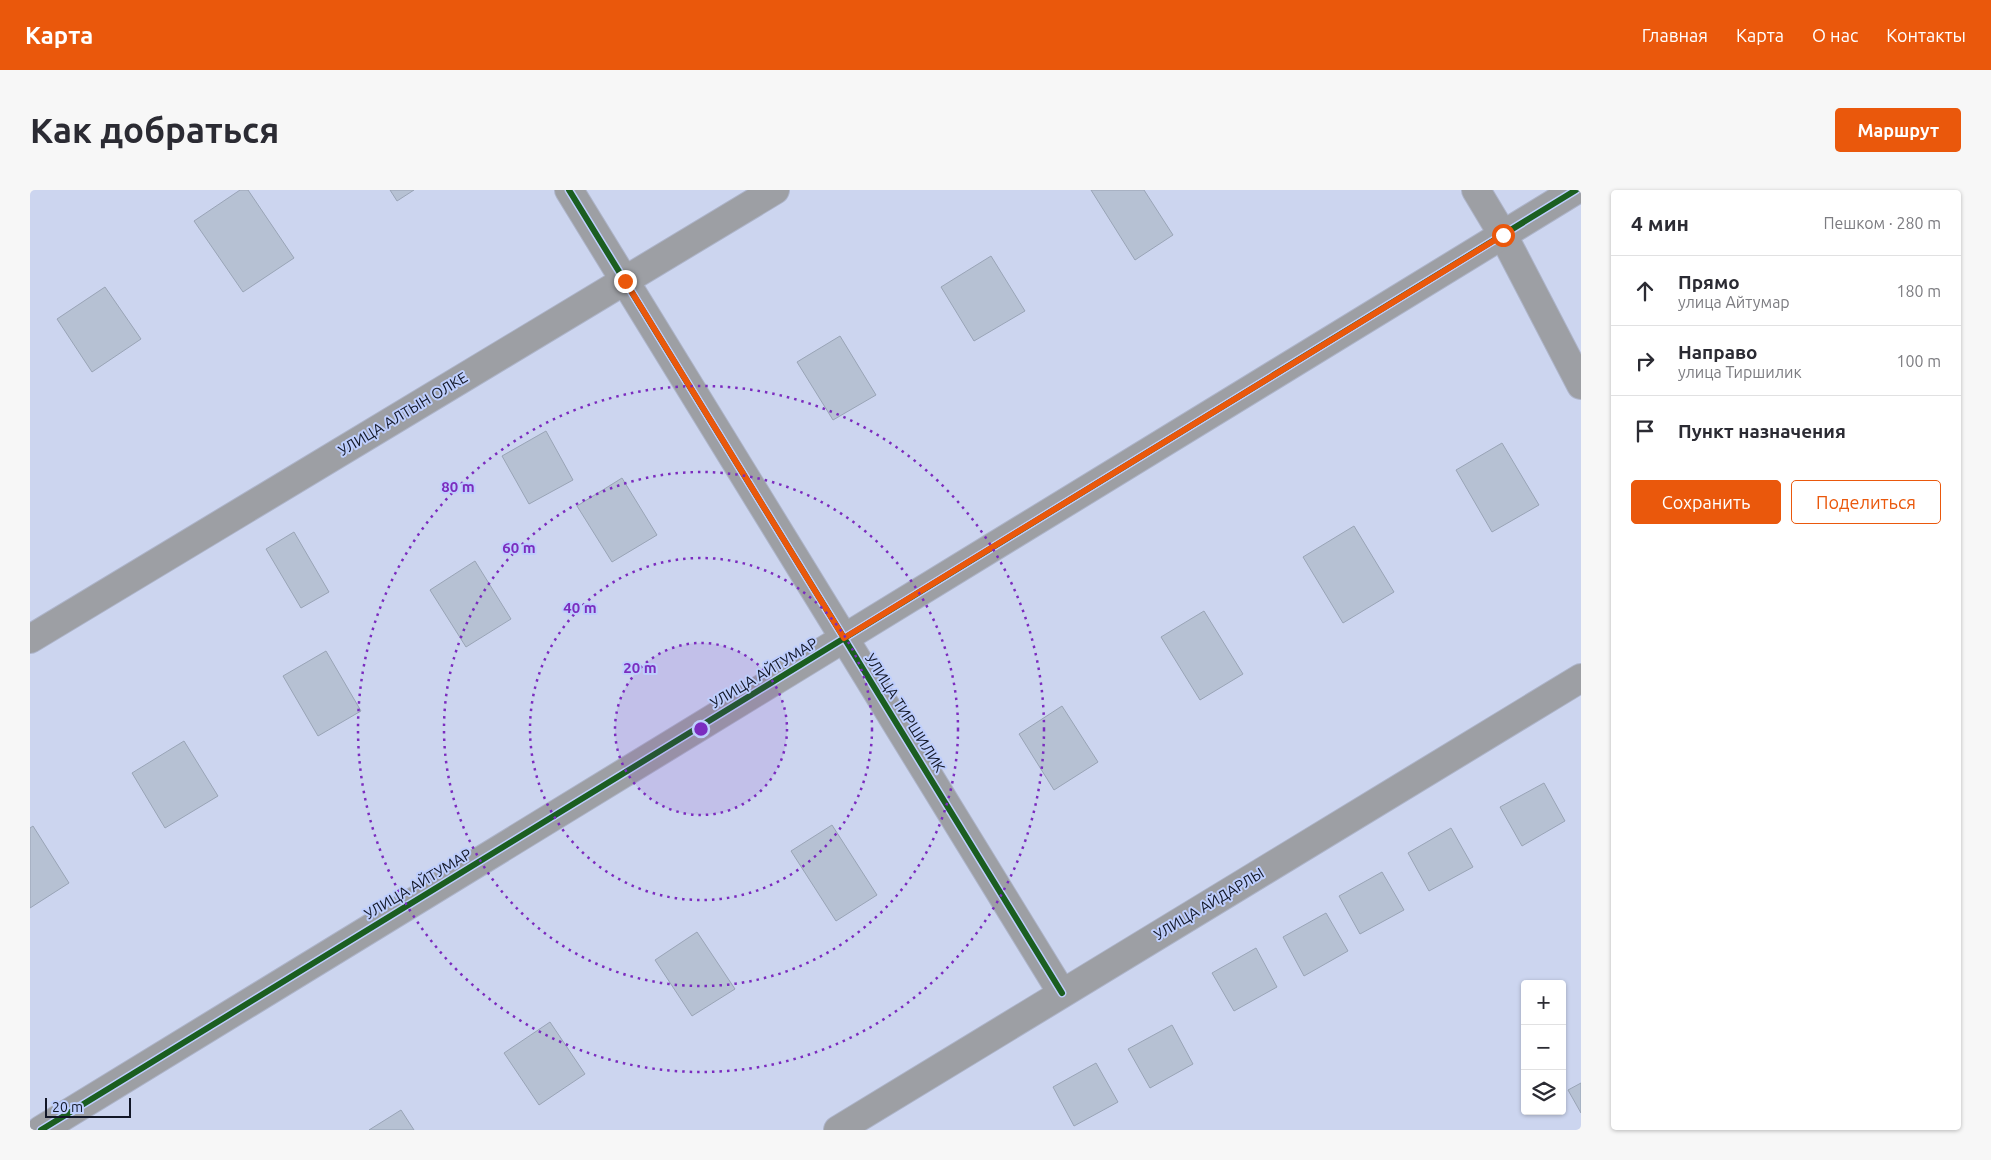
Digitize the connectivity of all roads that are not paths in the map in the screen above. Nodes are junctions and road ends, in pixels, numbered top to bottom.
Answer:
1 (569, 190) edge
2 (776, 190) edge
3 (1476, 190) edge
4 (1576, 190) edge
5 (1503, 235) junction
6 (625, 281) junction
7 (1581, 385) edge
8 (844, 638) junction
9 (30, 639) edge
10 (1581, 678) edge
11 (1062, 994) junction
12 (41, 1130) edge
13 (838, 1130) edge

1 - 6 street, УЛИЦА ТИРШИЛИК
2 - 6 street, УЛИЦА АЛТЫН ОЛКЕ
3 - 5 street
4 - 5 street, УЛИЦА АЙТУМАР
5 - 7 street
5 - 8 street, УЛИЦА АЙТУМАР
6 - 8 street, УЛИЦА ТИРШИЛИК
6 - 9 street, УЛИЦА АЛТЫН ОЛКЕ
8 - 11 street, УЛИЦА ТИРШИЛИК
8 - 12 street, УЛИЦА АЙТУМАР
10 - 11 street, УЛИЦА АЙДАРЛЫ
11 - 13 street, УЛИЦА АЙДАРЛЫ

